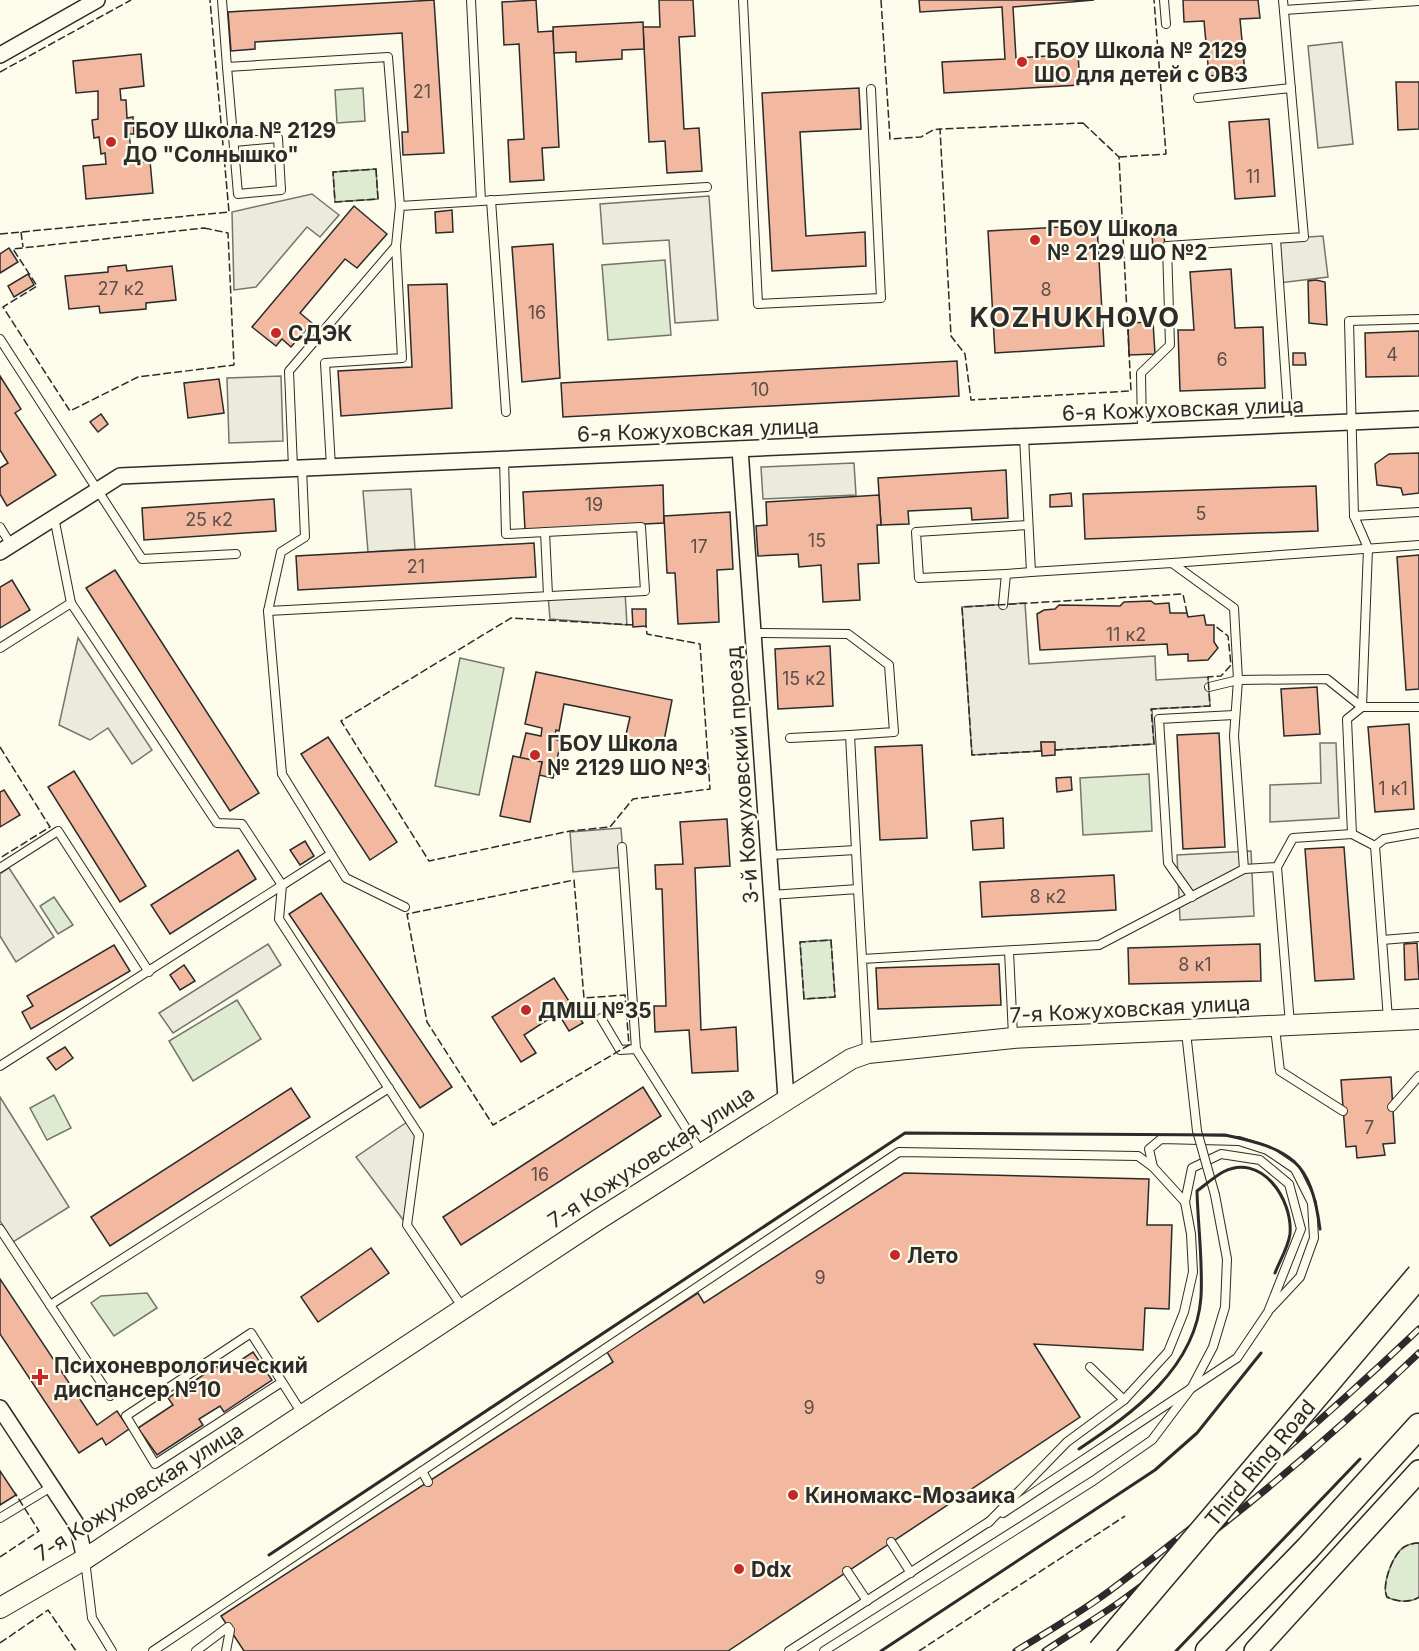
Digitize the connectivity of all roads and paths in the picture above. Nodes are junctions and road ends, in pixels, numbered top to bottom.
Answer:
1 (98, 0) edge
2 (222, 0) edge
3 (471, 0) edge
4 (743, 0) edge
5 (1164, 0) edge
6 (1283, 0) edge
7 (1419, 1) edge
8 (1343, 3) edge
9 (1284, 10) junction
10 (1166, 24) dead end
11 (0, 55) edge
12 (227, 67) junction
13 (1291, 88) junction
14 (870, 89) dead end
15 (1198, 98) dead end
16 (234, 142) junction
17 (707, 187) dead end
18 (491, 200) junction
19 (481, 201) junction
20 (400, 206) junction
21 (1276, 239) junction
22 (396, 246) junction
23 (1419, 319) edge
24 (0, 339) edge
25 (506, 412) dead end
26 (1419, 420) edge
27 (1350, 422) junction
28 (1289, 425) junction
29 (1142, 431) junction
30 (1024, 436) junction
31 (740, 449) junction
32 (504, 459) junction
33 (331, 466) junction
34 (297, 468) junction
35 (98, 489) junction
36 (1419, 512) edge
37 (1354, 516) junction
38 (54, 518) junction
39 (1028, 525) junction
40 (0, 527) edge
41 (545, 532) junction
42 (1419, 545) edge
43 (5, 548) edge
44 (1368, 548) junction
45 (236, 554) dead end
46 (1172, 563) junction
47 (1031, 572) junction
48 (1006, 574) junction
49 (548, 595) junction
50 (71, 603) junction
51 (1003, 605) dead end
52 (268, 611) junction
53 (753, 633) junction
54 (0, 648) edge
55 (1238, 680) junction
56 (1209, 687) dead end
57 (1362, 707) junction
58 (1419, 707) edge
59 (1234, 715) junction
60 (849, 735) junction
61 (790, 738) dead end
62 (1419, 833) edge
63 (1352, 834) junction
64 (1375, 846) junction
65 (622, 847) dead end
66 (856, 850) junction
67 (331, 854) junction
68 (769, 855) junction
69 (1277, 867) junction
70 (0, 868) edge
71 (1244, 869) junction
72 (282, 885) junction
73 (858, 889) junction
74 (771, 895) junction
75 (1192, 897) junction
76 (405, 907) dead end
77 (1419, 937) edge
78 (1382, 940) junction
79 (1009, 951) junction
80 (862, 959) junction
81 (149, 972) junction
82 (601, 1018) dead end
83 (1419, 1019) edge
84 (1388, 1020) junction
85 (1283, 1026) junction
86 (1186, 1030) junction
87 (1014, 1038) junction
88 (636, 1049) junction
89 (868, 1053) junction
90 (0, 1066) edge
91 (1419, 1076) edge
92 (389, 1088) junction
93 (786, 1098) junction
94 (1392, 1107) dead end
95 (1343, 1111) dead end
96 (701, 1152) junction
97 (1153, 1167) junction
98 (1185, 1202) junction
99 (0, 1230) edge
100 (1419, 1275) edge
101 (50, 1305) junction
102 (464, 1309) junction
103 (1268, 1312) junction
104 (1090, 1367) dead end
105 (282, 1382) junction
106 (1192, 1387) junction
107 (110, 1396) dead end
108 (1124, 1400) junction
109 (0, 1408) edge
110 (303, 1416) junction
111 (1419, 1426) edge
112 (422, 1471) junction
113 (1419, 1471) edge
114 (428, 1482) dead end
115 (51, 1487) junction
116 (0, 1518) edge
117 (988, 1523) junction
118 (891, 1542) dead end
119 (85, 1559) junction
120 (848, 1571) dead end
121 (911, 1572) junction
122 (238, 1594) junction
123 (867, 1601) junction
124 (235, 1607) dead end
125 (0, 1608) edge
126 (112, 1651) edge
127 (153, 1651) edge
128 (196, 1651) edge
129 (226, 1651) edge
130 (789, 1651) edge
131 (824, 1651) edge
132 (1100, 1651) edge
133 (1208, 1651) edge
134 (1255, 1651) edge

1 - 11 street
2 - 12 lane
3 - 19 lane
4 - 14 lane
5 - 10 lane
6 - 9 lane
7 - 8 lane
8 - 9 lane
9 - 13 lane
12 - 16 lane
12 - 20 lane
13 - 15 lane
13 - 21 lane
16 - 16 lane
17 - 18 lane
18 - 19 lane
18 - 25 lane
19 - 20 lane
20 - 22 lane
21 - 28 lane
21 - 29 lane
22 - 33 lane
22 - 34 lane
23 - 27 lane
24 - 35 lane
26 - 27 street, 6-я Кожуховская улица
27 - 28 street, 6-я Кожуховская улица
27 - 37 lane
28 - 29 street, 6-я Кожуховская улица
29 - 30 street, 6-я Кожуховская улица
30 - 31 street, 6-я Кожуховская улица
30 - 39 lane
31 - 32 street, 6-я Кожуховская улица
31 - 53 street, 3-й Кожуховский проезд
32 - 33 street, 6-я Кожуховская улица
32 - 41 lane
33 - 34 street, 6-я Кожуховская улица
34 - 35 street, 6-я Кожуховская улица
34 - 52 lane
35 - 38 street, 6-я Кожуховская улица
35 - 45 lane
36 - 37 lane
37 - 44 lane
38 - 43 street, 6-я Кожуховская улица
38 - 50 lane
39 - 47 lane
39 - 48 lane
40 - 43 lane
41 - 49 lane
41 - 49 lane
42 - 44 lane
44 - 46 lane
44 - 57 lane
46 - 47 lane
46 - 55 lane
47 - 48 lane
48 - 51 lane
49 - 52 lane
50 - 54 lane
50 - 72 lane
52 - 67 lane
53 - 60 lane
53 - 68 street, 3-й Кожуховский проезд
55 - 56 lane
55 - 57 lane
55 - 59 lane
57 - 58 lane
57 - 63 lane
59 - 71 lane
59 - 75 lane
60 - 61 lane
60 - 66 lane
62 - 64 lane
63 - 64 lane
63 - 69 lane
64 - 78 lane
65 - 88 lane
66 - 68 lane
66 - 73 lane
67 - 72 lane
67 - 76 lane
68 - 74 street, 3-й Кожуховский проезд
69 - 71 lane
69 - 85 lane
70 - 81 lane
71 - 75 lane
72 - 81 lane
72 - 92 lane
73 - 74 lane
73 - 80 lane
74 - 93 street, 3-й Кожуховский проезд
75 - 79 lane
77 - 78 lane
78 - 84 lane
79 - 80 lane
79 - 87 lane
80 - 89 lane
81 - 90 lane
82 - 88 lane
83 - 84 street, 7-я Кожуховская улица
84 - 85 street, 7-я Кожуховская улица
85 - 86 street, 7-я Кожуховская улица
85 - 95 lane
86 - 87 street, 7-я Кожуховская улица
86 - 106 lane, bridge
87 - 89 street, 7-я Кожуховская улица
88 - 96 lane
89 - 93 street, 7-я Кожуховская улица
91 - 94 lane
92 - 101 lane
92 - 102 lane
93 - 96 street, 7-я Кожуховская улица
96 - 102 street, 7-я Кожуховская улица
97 - 98 lane
97 - 103 lane
97 - 112 lane
98 - 103 lane
98 - 108 lane
99 - 101 lane
100 - 132 main road, Third Ring Road, bridge
101 - 107 lane
102 - 110 street, 7-я Кожуховская улица
103 - 106 lane
104 - 108 lane
105 - 105 lane
105 - 110 lane
106 - 117 lane
106 - 131 lane
108 - 117 lane
109 - 115 street
110 - 119 street, 7-я Кожуховская улица
111 - 133 main road
112 - 114 lane
112 - 122 lane
113 - 134 main road
115 - 116 lane
115 - 119 street
117 - 121 lane
118 - 121 lane
119 - 125 street, 7-я Кожуховская улица
119 - 126 lane
120 - 123 lane
121 - 123 lane
122 - 124 lane
122 - 127 lane
123 - 130 lane
128 - 129 lane

